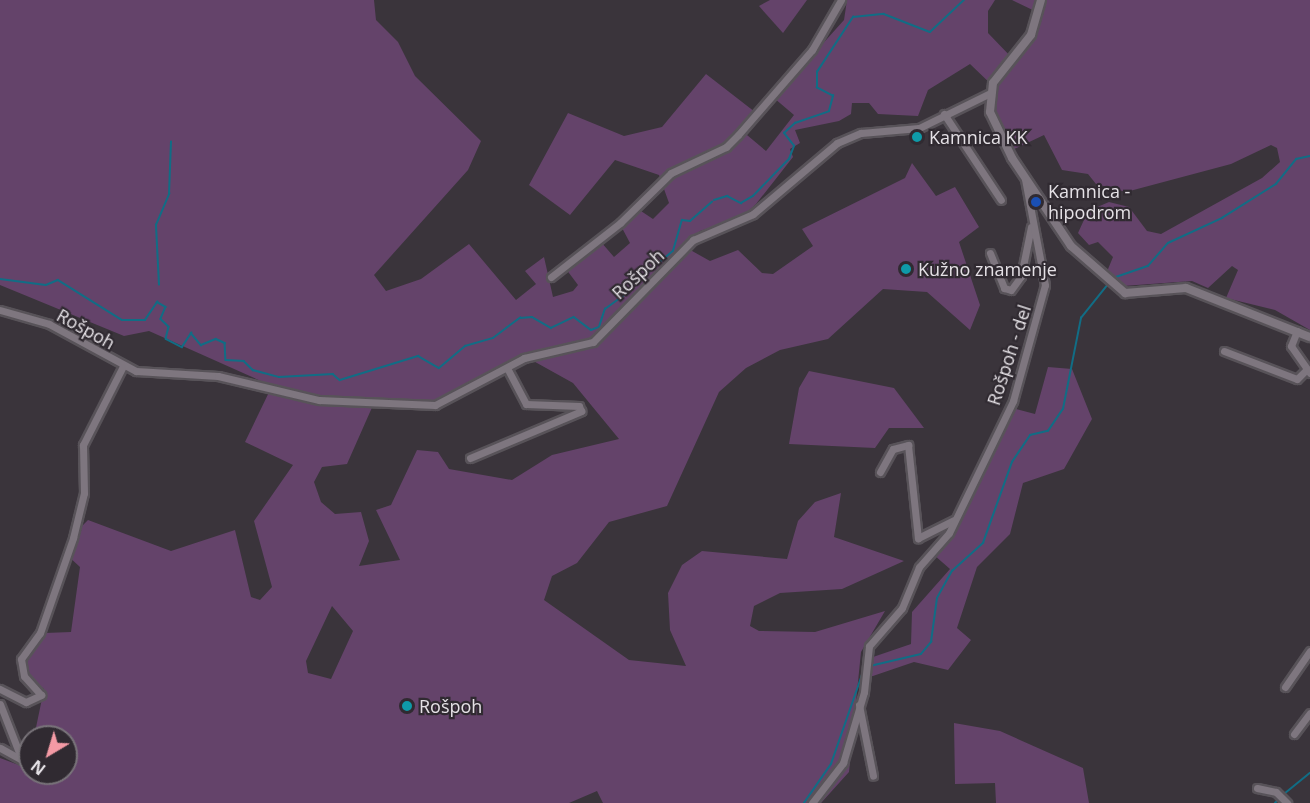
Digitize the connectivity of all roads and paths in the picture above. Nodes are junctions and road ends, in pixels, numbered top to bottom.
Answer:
1 (841, 0) edge
2 (1041, 0) edge
3 (990, 93) junction
4 (944, 114) junction
5 (1024, 179) junction
6 (1001, 200) dead end
7 (1032, 224) junction
8 (990, 253) dead end
9 (551, 278) dead end
10 (0, 310) edge
11 (1297, 331) junction
12 (1310, 337) edge
13 (1224, 351) dead end
14 (123, 366) junction
15 (507, 368) junction
16 (1308, 371) edge
17 (470, 458) dead end
18 (880, 472) dead end
19 (955, 520) junction
20 (1310, 651) edge
21 (1285, 687) dead end
22 (0, 689) edge
23 (0, 704) edge
24 (859, 705) junction
25 (1310, 713) edge
26 (1294, 734) dead end
27 (0, 748) edge
28 (873, 776) dead end
29 (1257, 788) dead end
30 (1284, 802) edge
31 (812, 803) edge

1 - 9 street
2 - 3 street
3 - 4 street, Rošpoh
3 - 5 street
4 - 6 street
4 - 15 street, Rošpoh
5 - 7 street, Rošpoh - del
5 - 11 street
7 - 8 street, Rošpoh - del
7 - 19 street, Rošpoh - del
10 - 14 street, Rošpoh
11 - 12 street
11 - 16 street
13 - 16 street
14 - 15 street, Rošpoh
14 - 22 street, Rošpoh
15 - 17 street
18 - 19 street
19 - 24 street, Rošpoh - del
20 - 21 street
23 - 27 street
24 - 28 street
24 - 31 street
25 - 26 street
29 - 30 street

